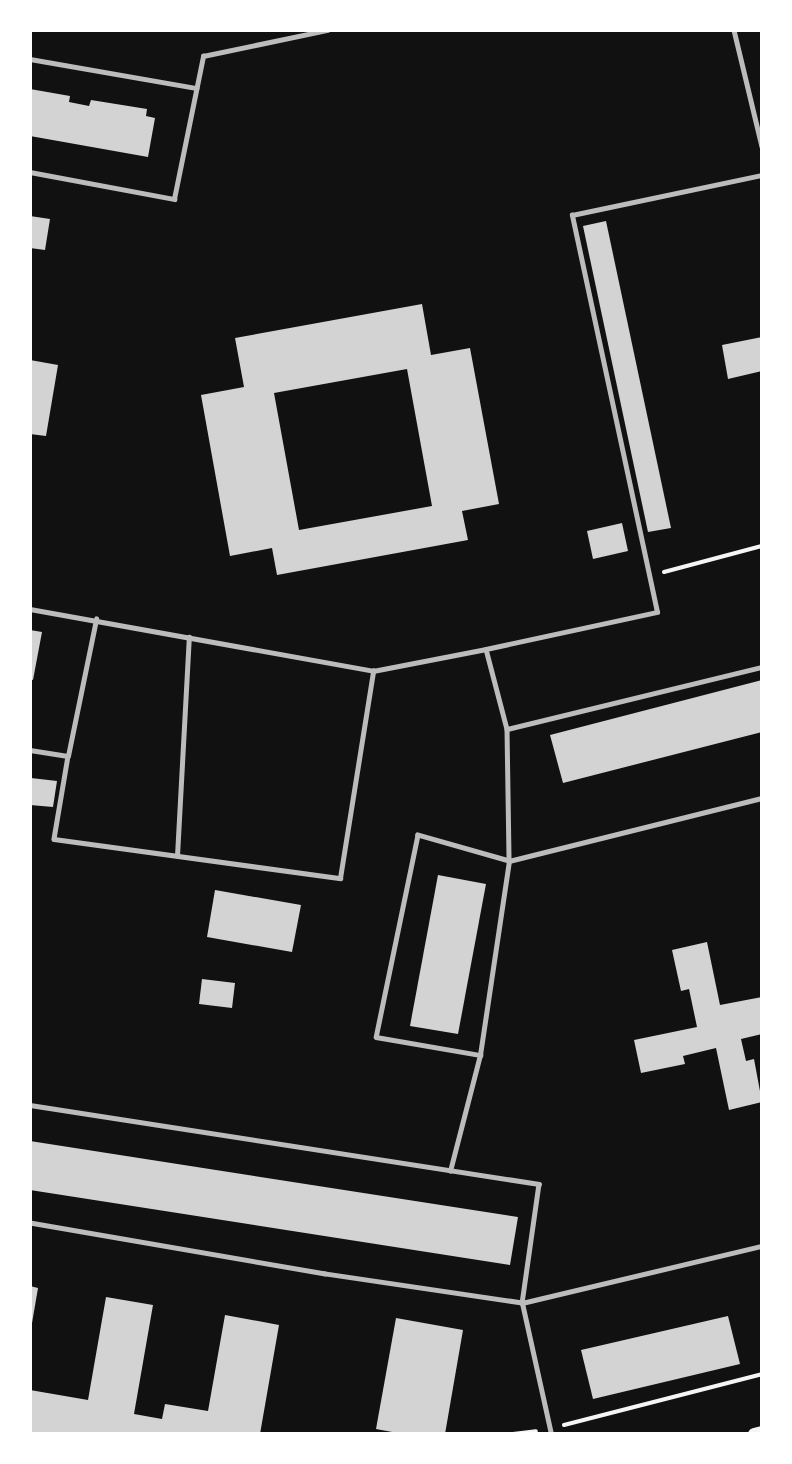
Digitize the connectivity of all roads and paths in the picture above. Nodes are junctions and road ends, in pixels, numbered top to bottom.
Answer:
1 (327, 30) edge
2 (735, 30) edge
3 (30, 59) edge
4 (196, 88) junction
5 (762, 147) edge
6 (30, 172) edge
7 (762, 175) edge
8 (762, 546) edge
9 (649, 575) junction
10 (30, 609) edge
11 (96, 619) junction
12 (189, 637) junction
13 (486, 649) junction
14 (762, 667) edge
15 (373, 671) junction
16 (507, 729) junction
17 (30, 750) edge
18 (68, 756) junction
19 (762, 798) edge
20 (177, 856) junction
21 (509, 861) junction
22 (480, 1055) junction
23 (30, 1106) edge
24 (450, 1171) junction
25 (30, 1223) edge
26 (762, 1246) edge
27 (522, 1304) junction
28 (762, 1374) edge
29 (550, 1431) edge
30 (762, 1432) edge
31 (513, 1434) edge
32 (754, 1434) edge

1 - 4 lane
2 - 5 lane
3 - 4 lane
4 - 6 lane
7 - 9 lane
8 - 9 path
9 - 13 lane
10 - 11 lane
11 - 12 lane
11 - 18 lane
12 - 15 lane
12 - 20 lane
13 - 15 lane
13 - 16 lane
14 - 16 lane
15 - 20 lane
16 - 21 lane
17 - 18 lane
18 - 20 lane
19 - 21 lane
21 - 22 lane
21 - 22 lane
22 - 24 lane
23 - 24 lane
24 - 27 lane
25 - 27 lane
26 - 27 lane
27 - 29 lane
28 - 29 path
29 - 31 path
30 - 32 main road

